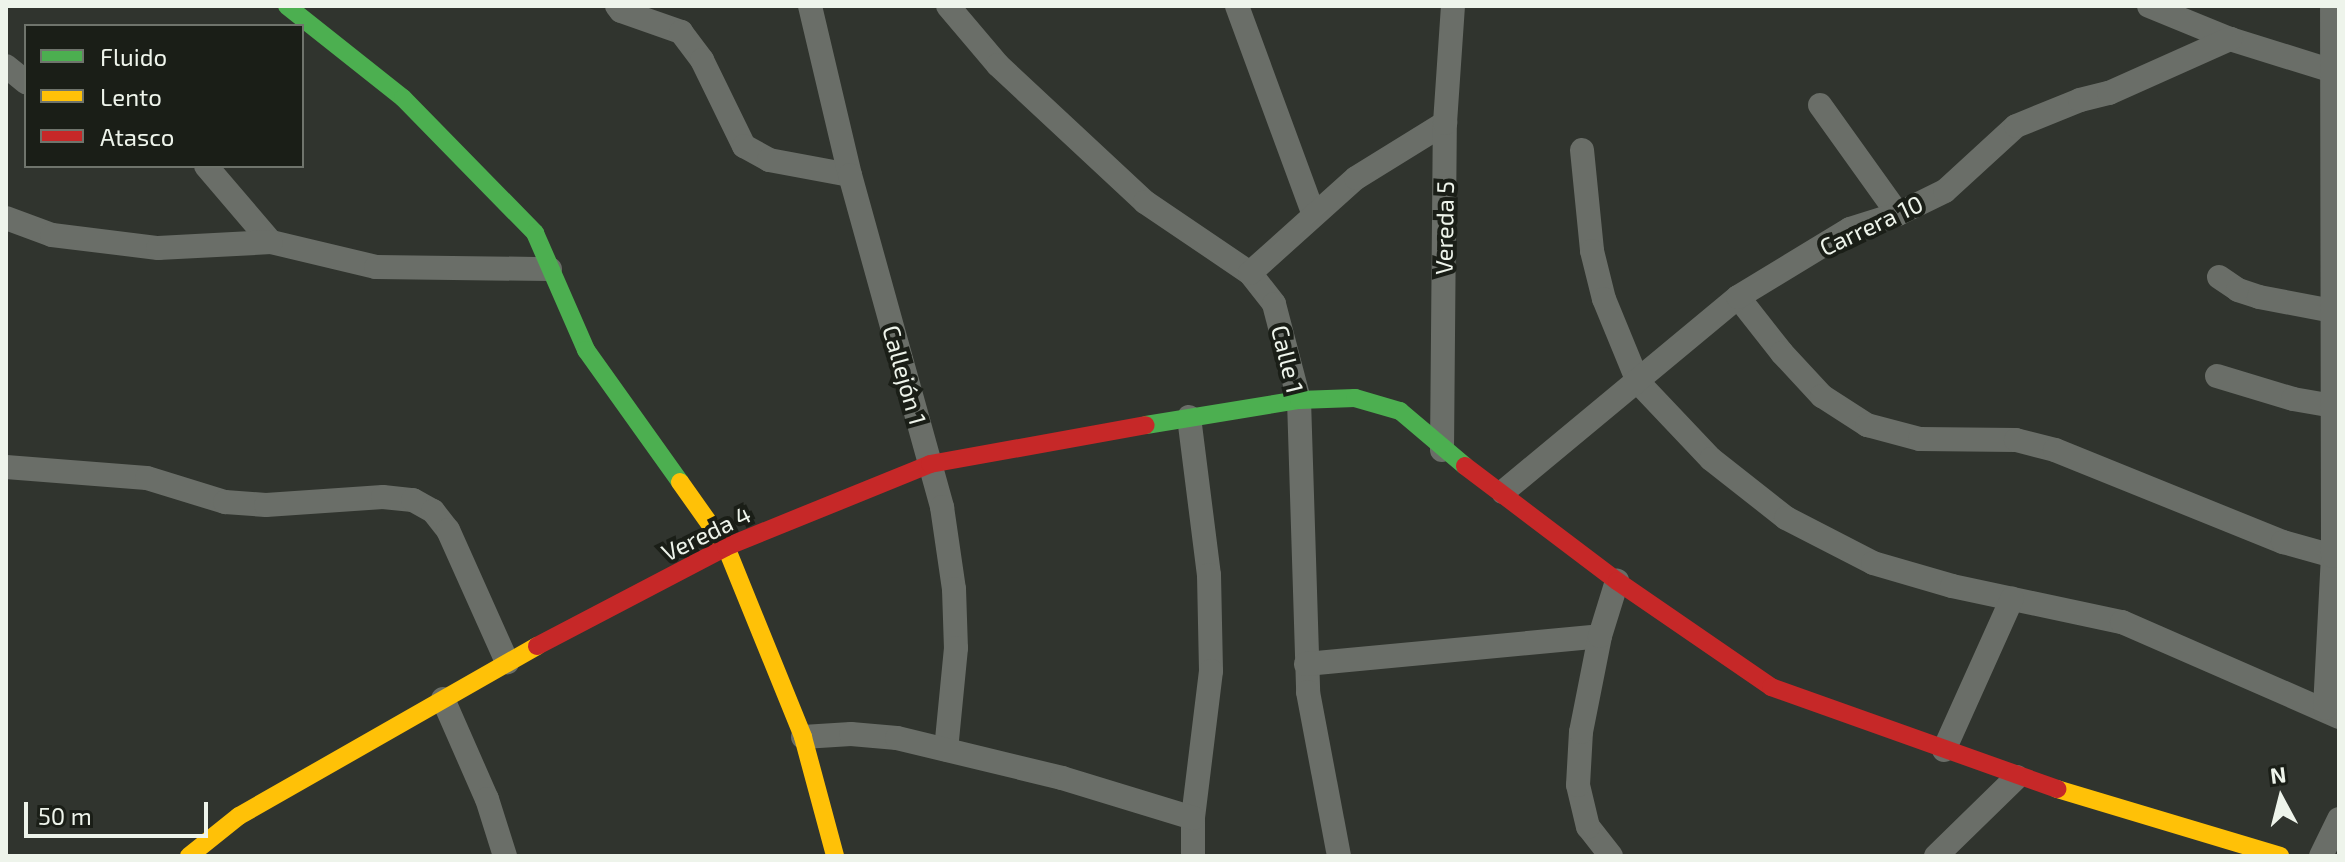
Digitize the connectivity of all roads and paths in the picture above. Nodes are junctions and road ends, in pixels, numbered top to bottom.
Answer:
1 (287, 6) edge
2 (617, 6) edge
3 (810, 6) edge
4 (948, 6) edge
5 (1237, 6) edge
6 (1453, 6) edge
7 (2149, 6) edge
8 (2332, 6) edge
9 (316, 17) edge
10 (2230, 39) junction
11 (6, 66) edge
12 (2333, 71) junction
13 (24, 80) edge
14 (1820, 105) dead end
15 (1445, 123) junction
16 (1582, 150) dead end
17 (2336, 157) edge
18 (208, 168) edge
19 (850, 175) junction
20 (1313, 213) junction
21 (1898, 214) junction
22 (6, 218) edge
23 (271, 242) junction
24 (550, 269) junction
25 (1250, 273) junction
26 (2219, 277) dead end
27 (1738, 297) junction
28 (2333, 311) junction
29 (2217, 376) dead end
30 (1638, 382) junction
31 (1299, 400) junction
32 (2333, 406) junction
33 (1189, 417) junction
34 (1442, 450) junction
35 (930, 464) junction
36 (6, 467) edge
37 (1503, 492) junction
38 (726, 547) junction
39 (2333, 556) junction
40 (1617, 581) junction
41 (2012, 599) junction
42 (1600, 636) junction
43 (507, 662) junction
44 (1306, 664) junction
45 (443, 699) junction
46 (2332, 713) edge
47 (803, 737) junction
48 (946, 750) junction
49 (1944, 750) junction
50 (2017, 777) junction
51 (1193, 818) junction
52 (2339, 819) edge
53 (189, 856) edge
54 (505, 856) edge
55 (835, 856) edge
56 (1193, 856) edge
57 (1339, 856) edge
58 (1611, 856) edge
59 (1936, 856) edge
60 (2280, 856) edge
61 (2321, 856) edge

1 - 9 street
2 - 19 street
3 - 19 street, Callejón 1
4 - 25 street, Calle 1
5 - 20 street
6 - 15 street, Vereda 5
7 - 10 street
8 - 12 street
9 - 24 street
10 - 12 street
10 - 21 street, Carrera 10
11 - 13 street
12 - 17 street
14 - 21 street
15 - 20 street
15 - 34 street, Vereda 5
16 - 30 street
17 - 28 street
18 - 23 street
19 - 35 street, Callejón 1
20 - 25 street
21 - 27 street, Carrera 10
22 - 23 street
23 - 24 street
24 - 38 street
25 - 31 street, Calle 1
26 - 28 street
27 - 30 street, Carrera 10
27 - 39 street
28 - 32 street
29 - 32 street
30 - 37 street, Carrera 10
30 - 41 street
31 - 33 street, Vereda 4
31 - 34 street, Vereda 4
31 - 44 street, Calle 1
32 - 39 street
33 - 35 street, Vereda 4
33 - 51 street
34 - 37 street, Vereda 4
35 - 38 street, Vereda 4
35 - 48 street, Callejón 1
36 - 43 street
37 - 40 street, Vereda 4
38 - 43 street, Vereda 4
38 - 47 street
39 - 46 street
40 - 42 street
40 - 49 street, Vereda 4
41 - 46 street
41 - 49 street
42 - 44 street
42 - 58 street
43 - 45 street, Vereda 4
44 - 57 street, Calle 1
45 - 53 street, Vereda 4
45 - 54 street
47 - 48 street
47 - 55 street
48 - 51 street
49 - 50 street, Vereda 4
50 - 59 street
50 - 60 street, Vereda 4
51 - 56 street
52 - 61 street

